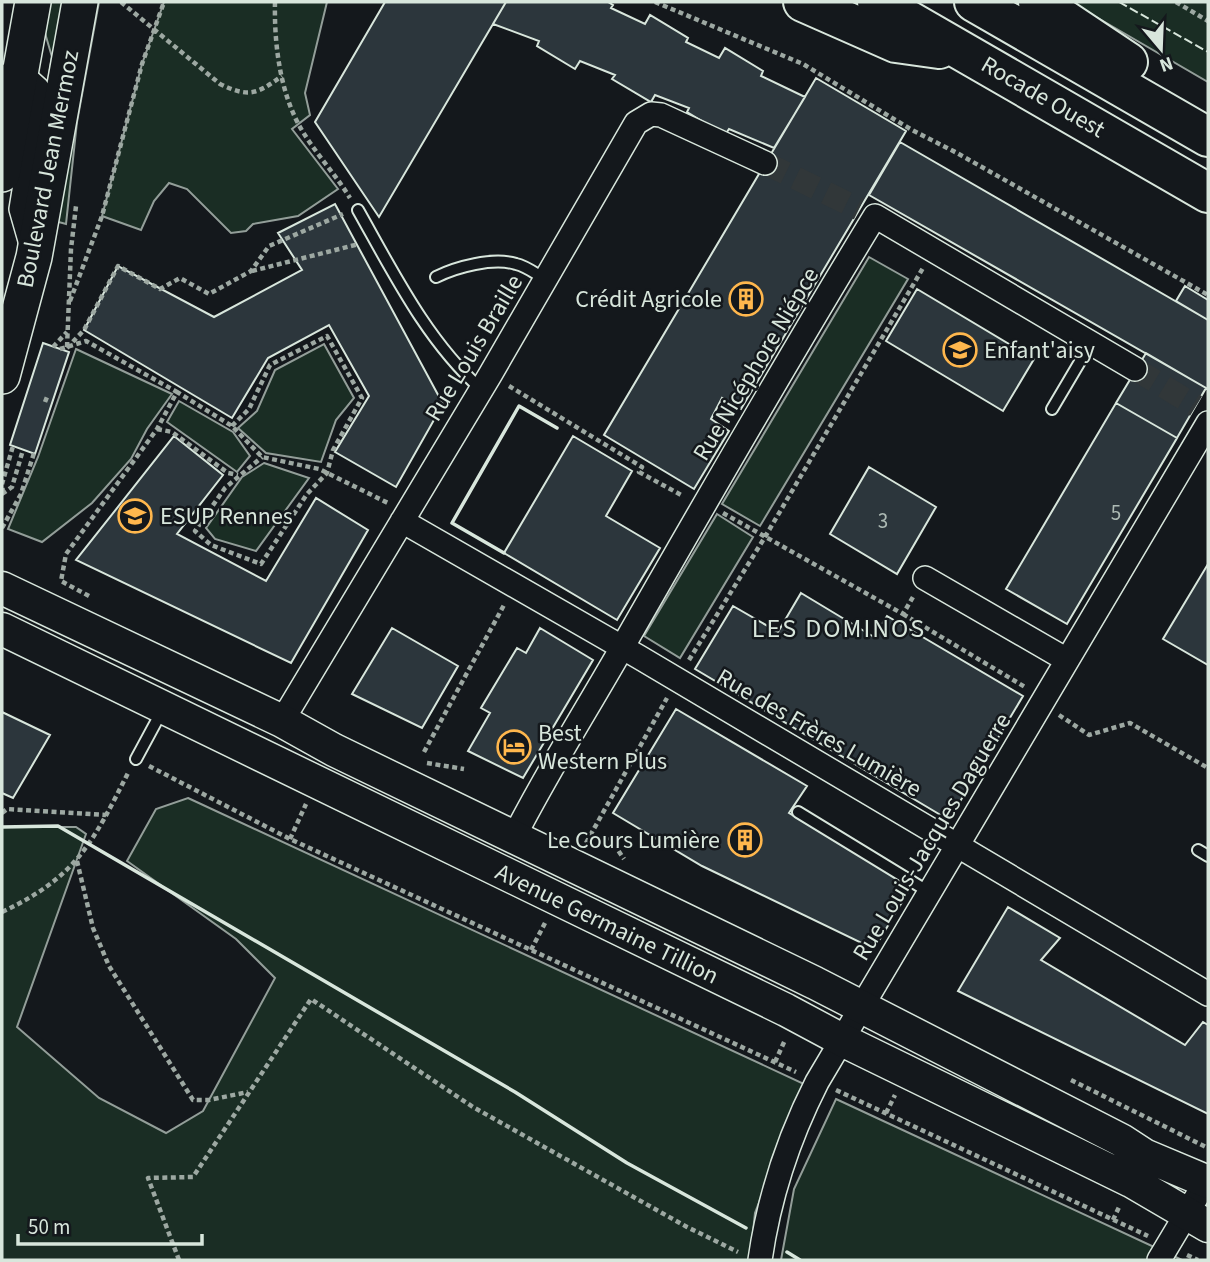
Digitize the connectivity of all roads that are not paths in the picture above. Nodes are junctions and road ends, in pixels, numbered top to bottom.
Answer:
1 (33, 2) edge
2 (80, 2) edge
3 (803, 2) edge
4 (877, 2) edge
5 (974, 2) edge
6 (1038, 2) edge
7 (965, 52) junction
8 (10, 77) edge
9 (1208, 115) edge
10 (1208, 137) edge
11 (765, 163) tunnel mouth
12 (2, 174) edge
13 (1208, 193) edge
14 (358, 210) road end
15 (34, 257) junction
16 (436, 277) dead end
17 (545, 279) junction
18 (1091, 343) junction
19 (1135, 369) tunnel mouth
20 (2, 376) edge
21 (481, 389) junction
22 (1052, 409) dead end
23 (1204, 414) edge
24 (404, 517) junction
25 (925, 578) road end
26 (2, 588) edge
27 (2, 629) edge
28 (622, 647) junction
29 (1067, 660) junction
30 (164, 709) junction
31 (282, 721) junction
32 (136, 759) road end
33 (798, 812) dead end
34 (514, 837) junction
35 (957, 844) junction
36 (929, 892) junction
37 (1208, 994) edge
38 (861, 1008) junction
39 (842, 1040) junction
40 (1208, 1180) edge
41 (1197, 1221) edge
42 (1163, 1253) edge
43 (753, 1258) edge

1 - 8 main road, Boulevard Jean Mermoz
2 - 15 main road, Boulevard Jean Mermoz
3 - 7 highway
4 - 7 highway, Rocade Ouest
5 - 10 highway, Rocade Ouest
6 - 9 highway
7 - 13 highway, Rocade Ouest
8 - 12 main road, Boulevard Jean Mermoz
8 - 15 street
11 - 17 street, Rue Louis Braille
14 - 21 lane
15 - 20 main road, Boulevard Jean Mermoz
16 - 17 lane
17 - 21 street, Rue Louis Braille
18 - 19 street, Rue Nicéphore Niépce
18 - 22 lane
18 - 28 street, Rue Nicéphore Niépce
21 - 24 street, Rue Louis Braille
23 - 29 street, Rue Louis-Jacques Daguerre
24 - 28 street, Rue des Frères Lumière
24 - 31 street, Rue Louis Braille
25 - 29 street
26 - 31 street, Avenue Germaine Tillion
27 - 30 street, Avenue Germaine Tillion
28 - 34 street, Rue Nicéphore Niépce
28 - 35 street, Rue des Frères Lumière
29 - 35 street, Rue Louis-Jacques Daguerre
30 - 32 lane
30 - 39 street, Avenue Germaine Tillion
31 - 34 street, Avenue Germaine Tillion
33 - 36 lane
34 - 38 street, Avenue Germaine Tillion
35 - 36 street, Rue Louis-Jacques Daguerre
35 - 37 street, Rue des Frères Lumière
36 - 38 street, Rue Louis-Jacques Daguerre
38 - 39 street, Rue Louis-Jacques Daguerre
38 - 40 street, Avenue Germaine Tillion
39 - 41 street, Avenue Germaine Tillion
39 - 43 street, Rue Louis-Jacques Daguerre
40 - 41 street
41 - 42 street

